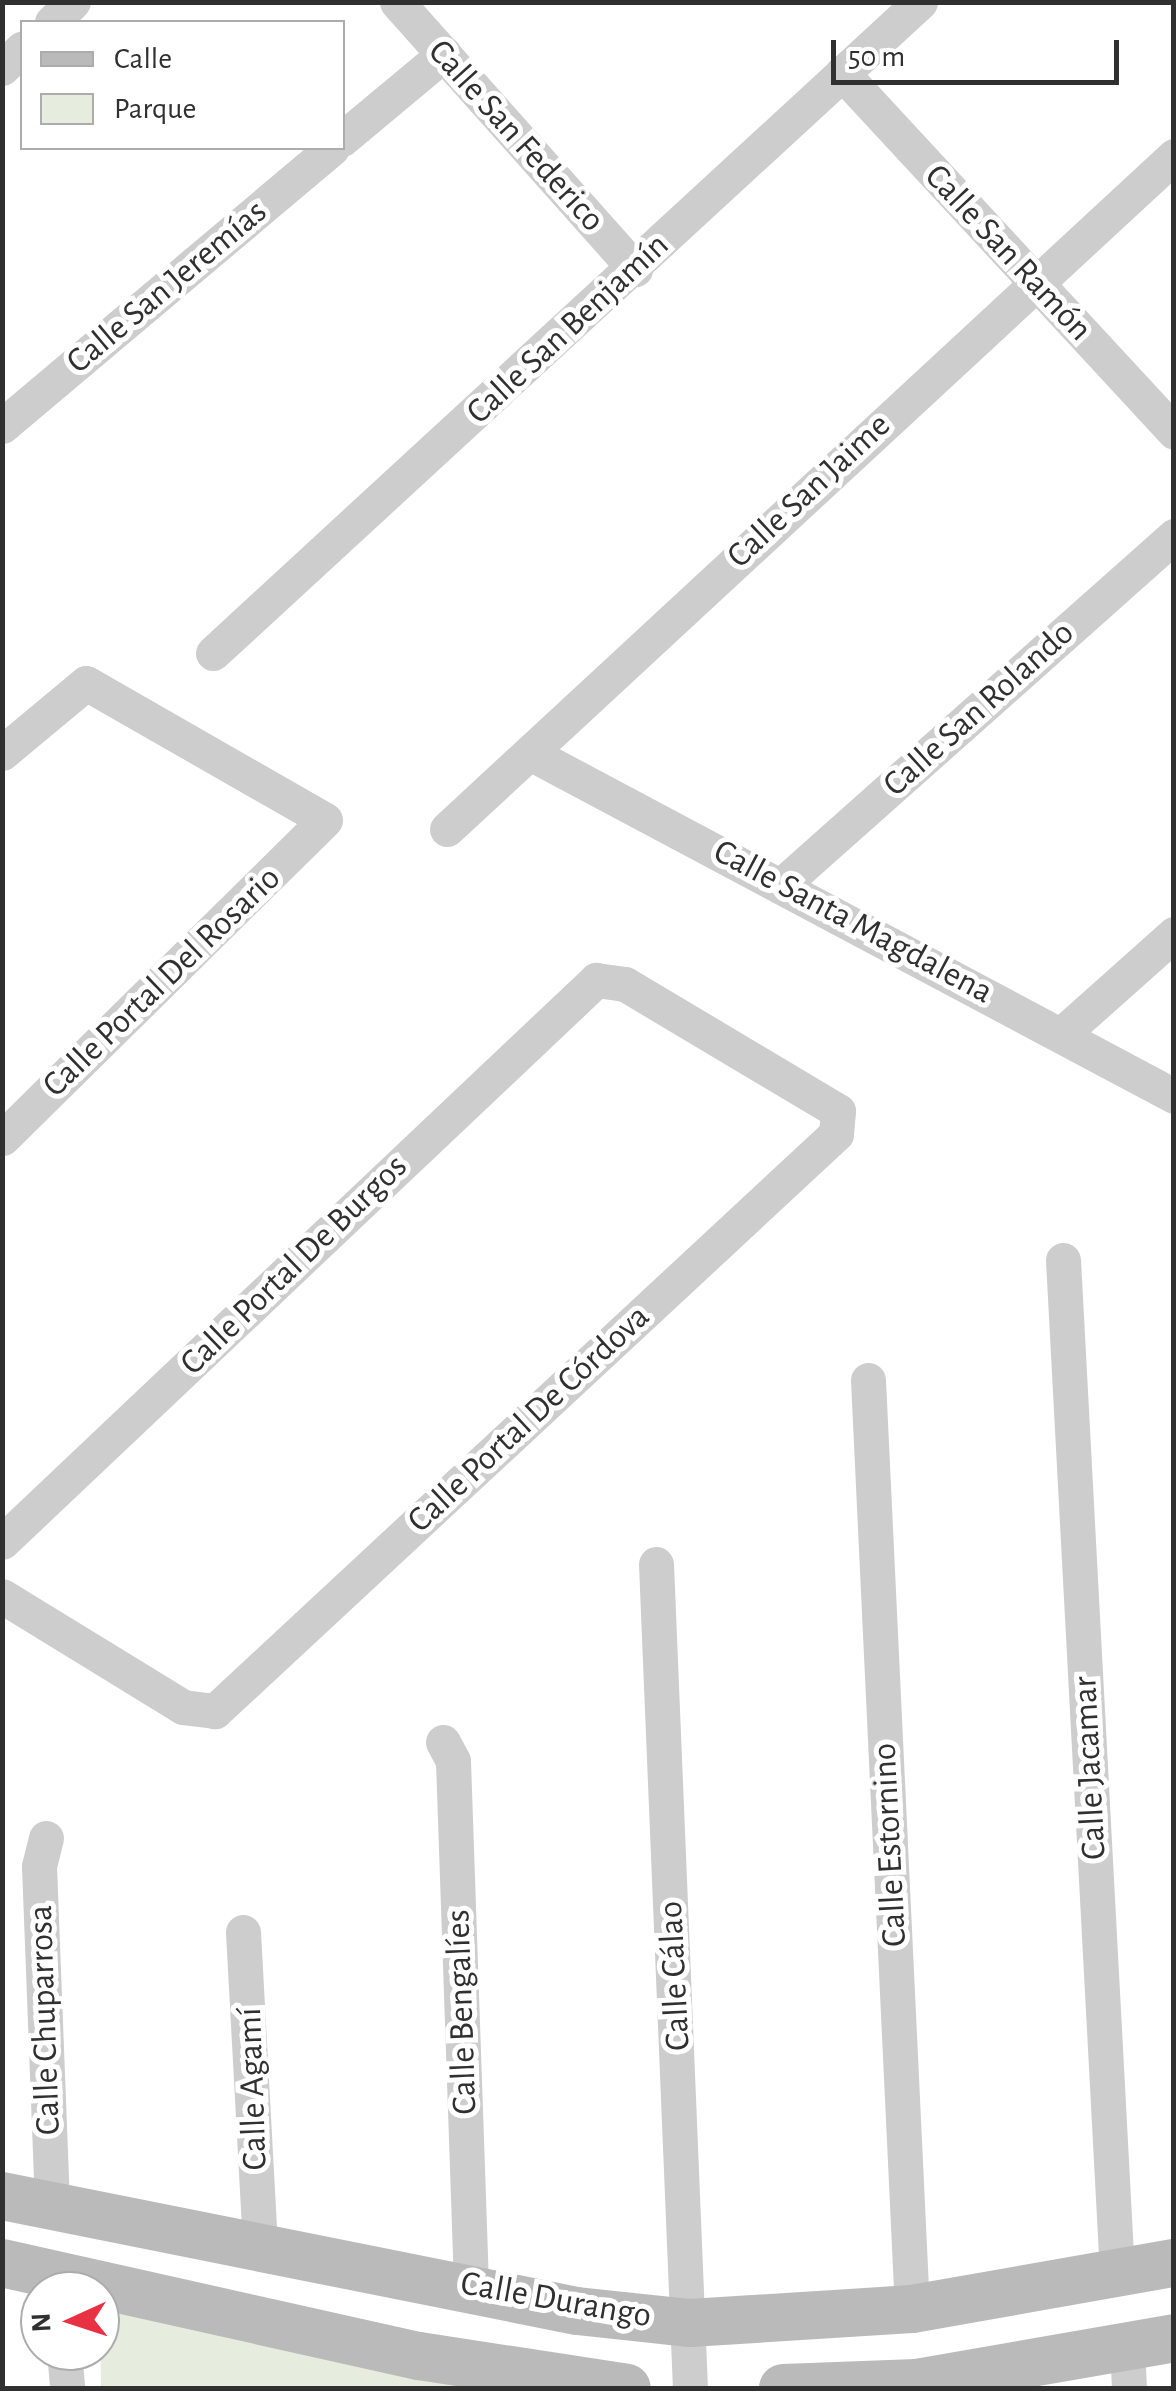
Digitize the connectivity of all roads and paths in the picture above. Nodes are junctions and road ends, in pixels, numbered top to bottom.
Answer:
1 (73, 2) edge
2 (397, 2) edge
3 (920, 2) edge
4 (54, 20) edge
5 (444, 54) junction
6 (842, 73) junction
7 (345, 136) edge
8 (330, 150) edge
9 (1174, 156) edge
10 (634, 269) junction
11 (1034, 281) junction
12 (2, 426) edge
13 (1174, 432) edge
14 (1174, 536) edge
15 (213, 653) dead end
16 (530, 752) junction
17 (2, 753) edge
18 (448, 829) dead end
19 (785, 882) junction
20 (1174, 934) edge
21 (1062, 1033) junction
22 (1174, 1096) edge
23 (836, 1134) joint
24 (2, 1138) edge
25 (1063, 1260) dead end
26 (868, 1380) dead end
27 (2, 1542) edge
28 (656, 1564) dead end
29 (2, 1596) edge
30 (444, 1742) dead end
31 (46, 1838) dead end
32 (243, 1932) dead end
33 (2, 2196) edge
34 (52, 2204) junction
35 (260, 2246) junction
36 (2, 2263) edge
37 (1174, 2263) edge
38 (26, 2271) edge
39 (1118, 2274) junction
40 (471, 2284) junction
41 (120, 2295) edge
42 (912, 2310) junction
43 (690, 2323) junction
44 (1174, 2338) edge
45 (1128, 2367) edge
46 (917, 2386) edge
47 (627, 2388) edge
48 (690, 2388) edge
49 (783, 2388) edge

1 - 4 street
2 - 5 street, Calle San Federico
3 - 6 street, Calle San Benjamín
5 - 7 street
5 - 10 street, Calle San Federico
6 - 10 street, Calle San Benjamín
6 - 11 street, Calle San Ramón
8 - 12 street, Calle San Jeremías
9 - 11 street, Calle San Jaime
10 - 15 street, Calle San Benjamín
11 - 13 street, Calle San Ramón
11 - 16 street, Calle San Jaime
14 - 19 street, Calle San Rolando
16 - 18 street, Calle San Jaime
16 - 19 street, Calle Santa Magdalena
17 - 24 street, Calle Portal Del Rosario
19 - 21 street, Calle Santa Magdalena
20 - 21 street
21 - 22 street, Calle Santa Magdalena
23 - 27 street, Calle Portal De Burgos
23 - 29 street, Calle Portal De Córdova
25 - 39 street, Calle Jacamar
26 - 42 street, Calle Estornino
28 - 43 street, Calle Cálao
30 - 40 street, Calle Bengalíes
31 - 34 street, Calle Chuparrosa
32 - 35 street, Calle Agamí
33 - 34 main road, Calle Durango
34 - 35 main road, Calle Durango
35 - 40 main road, Calle Durango
36 - 38 main road
37 - 39 main road, Calle Durango
39 - 42 main road, Calle Durango
40 - 43 main road, Calle Durango
41 - 47 main road
42 - 43 main road, Calle Durango
43 - 48 street, Calle Cálao
44 - 45 main road
45 - 46 main road
46 - 49 main road

